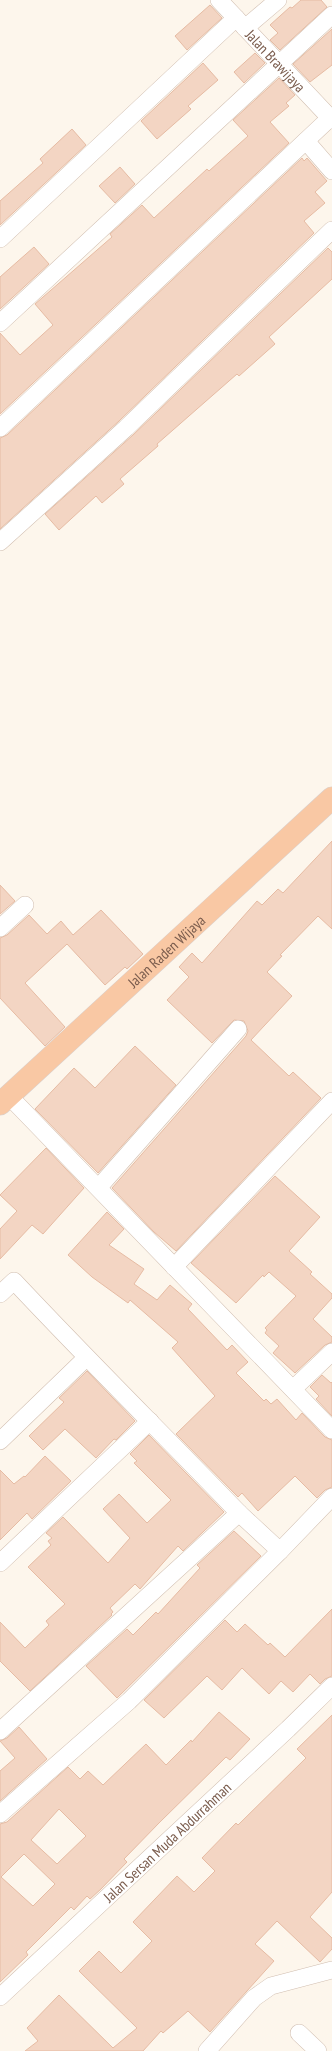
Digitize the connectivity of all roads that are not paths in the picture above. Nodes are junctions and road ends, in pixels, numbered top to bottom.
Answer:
1 (219, 0) edge
2 (278, 0) edge
3 (332, 15) edge
4 (241, 23) junction
5 (281, 64) junction
6 (331, 119) edge
7 (306, 141) junction
8 (332, 171) edge
9 (332, 230) edge
10 (0, 240) edge
11 (0, 323) edge
12 (0, 428) edge
13 (0, 542) edge
14 (332, 798) edge
15 (25, 905) dead end
16 (0, 928) edge
17 (238, 1029) dead end
18 (5, 1100) edge
19 (332, 1101) edge
20 (99, 1187) junction
21 (174, 1267) junction
22 (0, 1294) edge
23 (332, 1352) edge
24 (86, 1358) junction
25 (293, 1389) junction
26 (150, 1421) junction
27 (332, 1430) edge
28 (0, 1441) edge
29 (332, 1498) edge
30 (239, 1513) junction
31 (280, 1551) junction
32 (0, 1563) edge
33 (332, 1686) edge
34 (0, 1731) edge
35 (0, 1814) edge
36 (332, 1970) edge
37 (0, 1997) edge
38 (299, 2033) dead end
39 (207, 2051) edge
40 (318, 2051) edge

1 - 4 street, Jalan Brawijaya
2 - 4 street
3 - 5 street
4 - 5 street, Jalan Brawijaya
4 - 10 street
5 - 6 street, Jalan Brawijaya
5 - 11 street
6 - 7 street
7 - 8 street
7 - 12 street
9 - 13 street
14 - 18 highway, Jalan Raden Wijaya
15 - 16 street
17 - 20 street
18 - 20 street
19 - 21 street
20 - 21 street
21 - 25 street
22 - 24 street
23 - 25 street
24 - 26 street
24 - 28 street
25 - 27 street
26 - 30 street
26 - 32 street
29 - 31 street
30 - 31 street
30 - 34 street
31 - 35 street
33 - 37 street, Jalan Sersan Muda Abdurrahman
36 - 39 street
38 - 40 street

